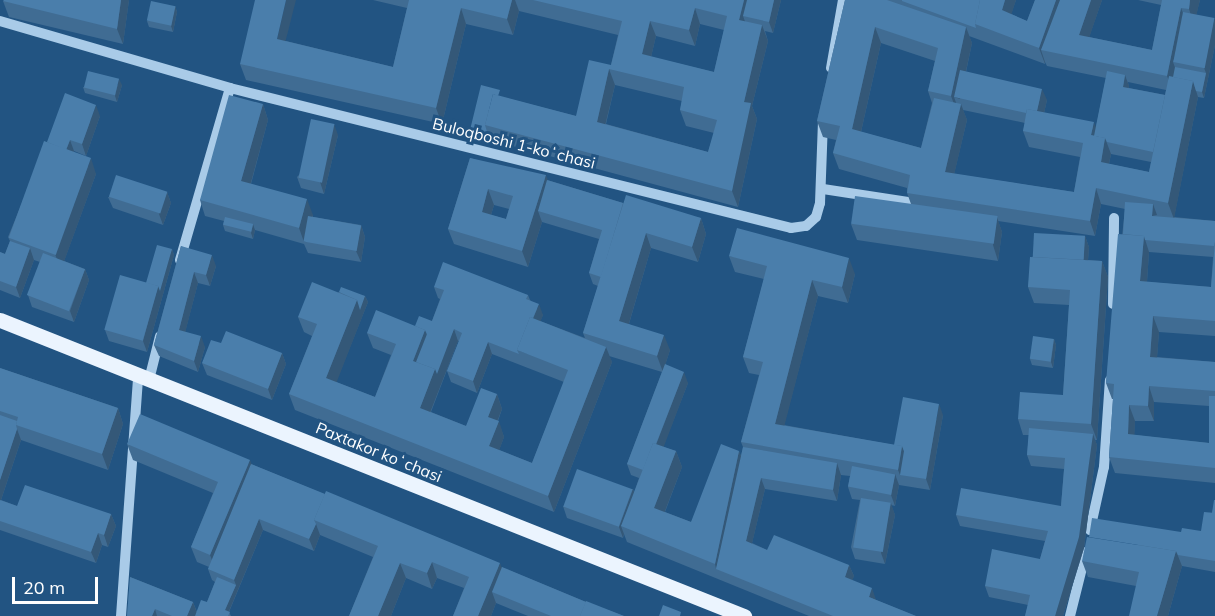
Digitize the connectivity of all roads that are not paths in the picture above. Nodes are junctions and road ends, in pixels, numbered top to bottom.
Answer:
1 (843, 0) edge
2 (0, 21) edge
3 (829, 82) edge
4 (230, 88) junction
5 (826, 105) edge
6 (823, 189) junction
7 (908, 202) edge
8 (1114, 218) dead end
9 (177, 271) edge
10 (1113, 313) edge
11 (0, 320) edge
12 (163, 326) edge
13 (1111, 373) edge
14 (143, 378) junction
15 (121, 616) edge
16 (744, 616) edge
17 (1070, 616) edge

1 - 3 street
2 - 4 street, Buloqboshi 1-koʻchasi
4 - 6 street, Buloqboshi 1-koʻchasi
4 - 9 street
5 - 6 street
6 - 7 street
8 - 10 street
11 - 14 main road, Paxtakor koʻchasi
12 - 14 street
13 - 17 street
14 - 15 street
14 - 16 main road, Paxtakor koʻchasi

